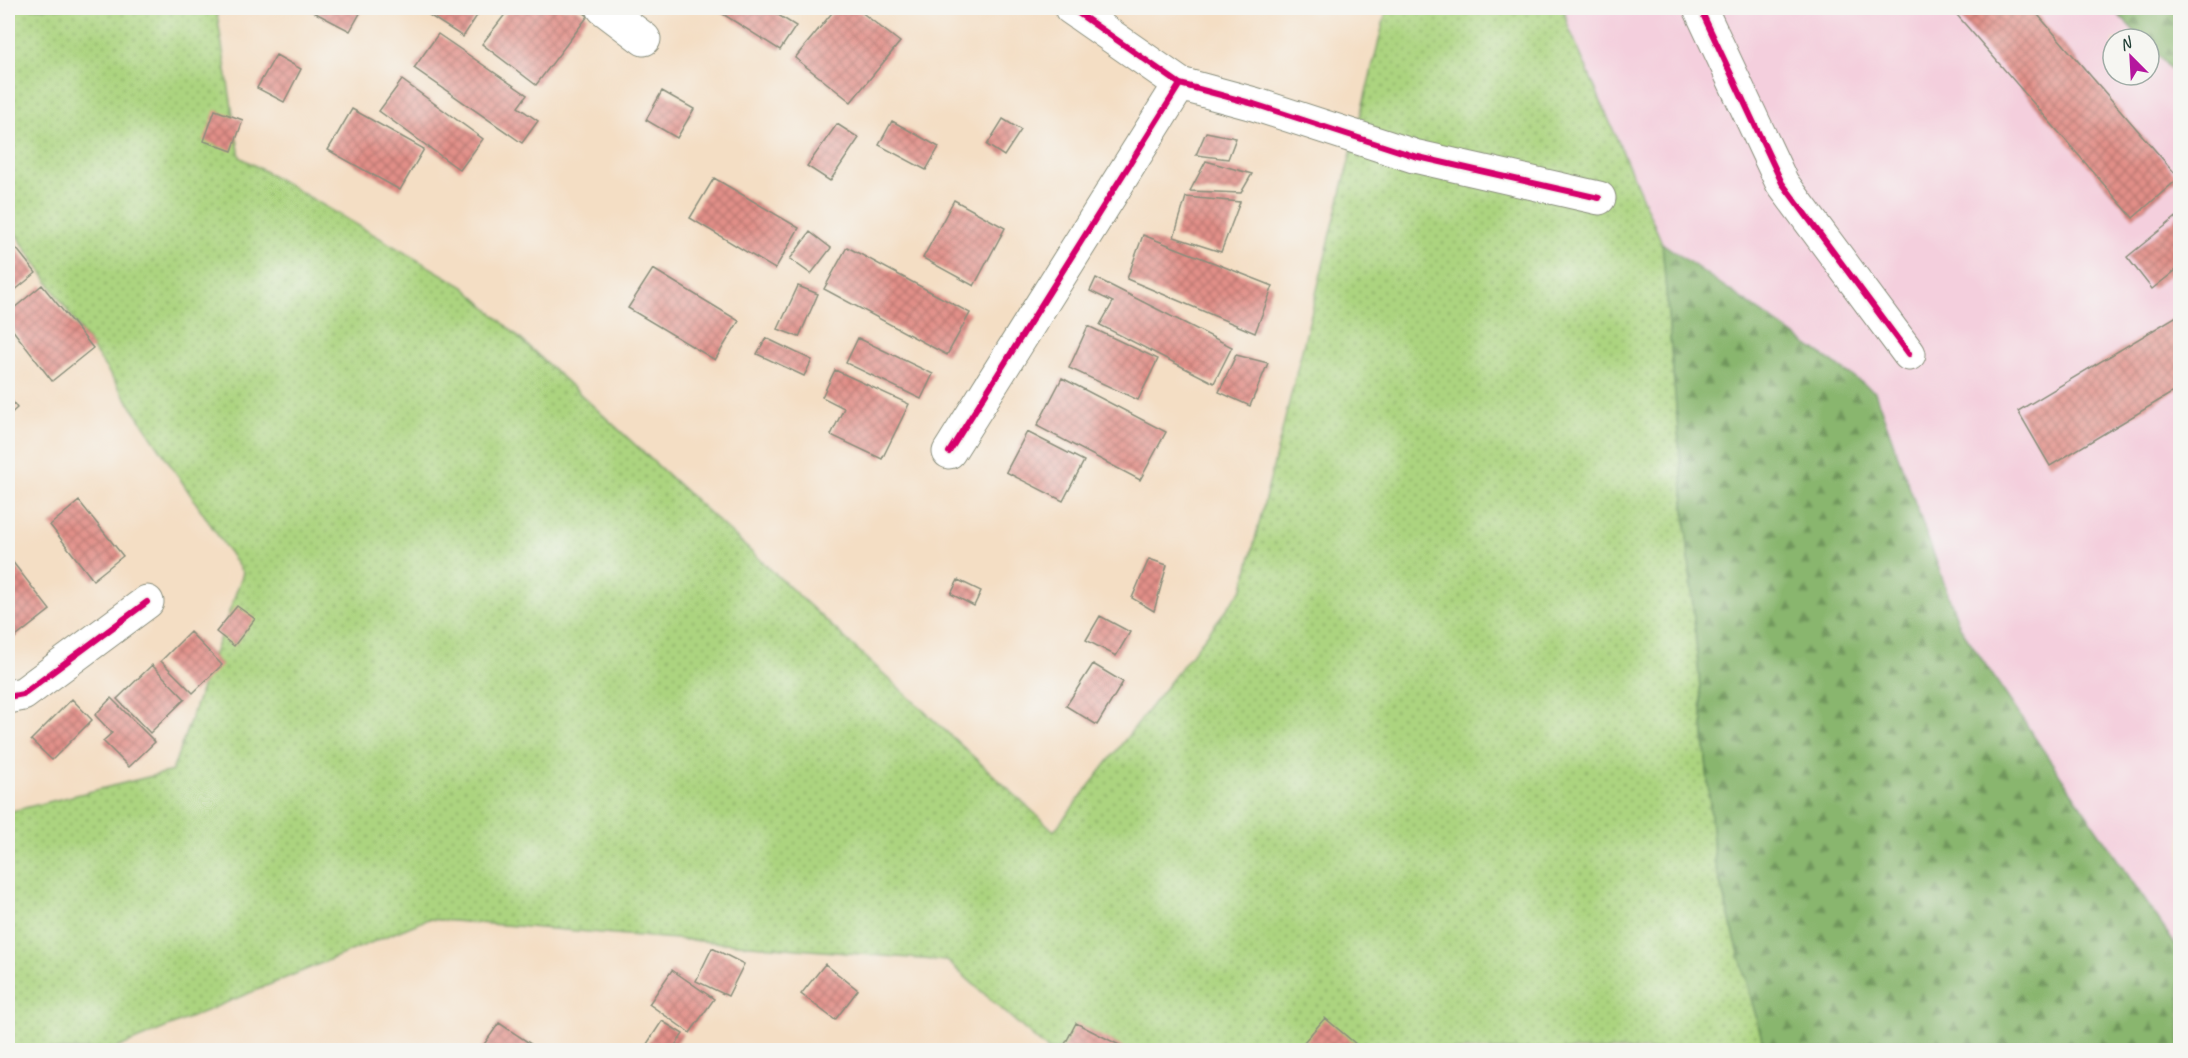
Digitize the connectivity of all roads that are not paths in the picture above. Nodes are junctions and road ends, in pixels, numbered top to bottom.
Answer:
1 (603, 8) edge
2 (1071, 8) edge
3 (1700, 8) edge
4 (644, 39) dead end
5 (1180, 84) junction
6 (1599, 198) dead end
7 (1909, 354) dead end
8 (949, 452) dead end
9 (147, 602) dead end
10 (8, 697) edge

1 - 4 street
2 - 5 street
3 - 7 street
5 - 6 street
5 - 8 street
9 - 10 street

